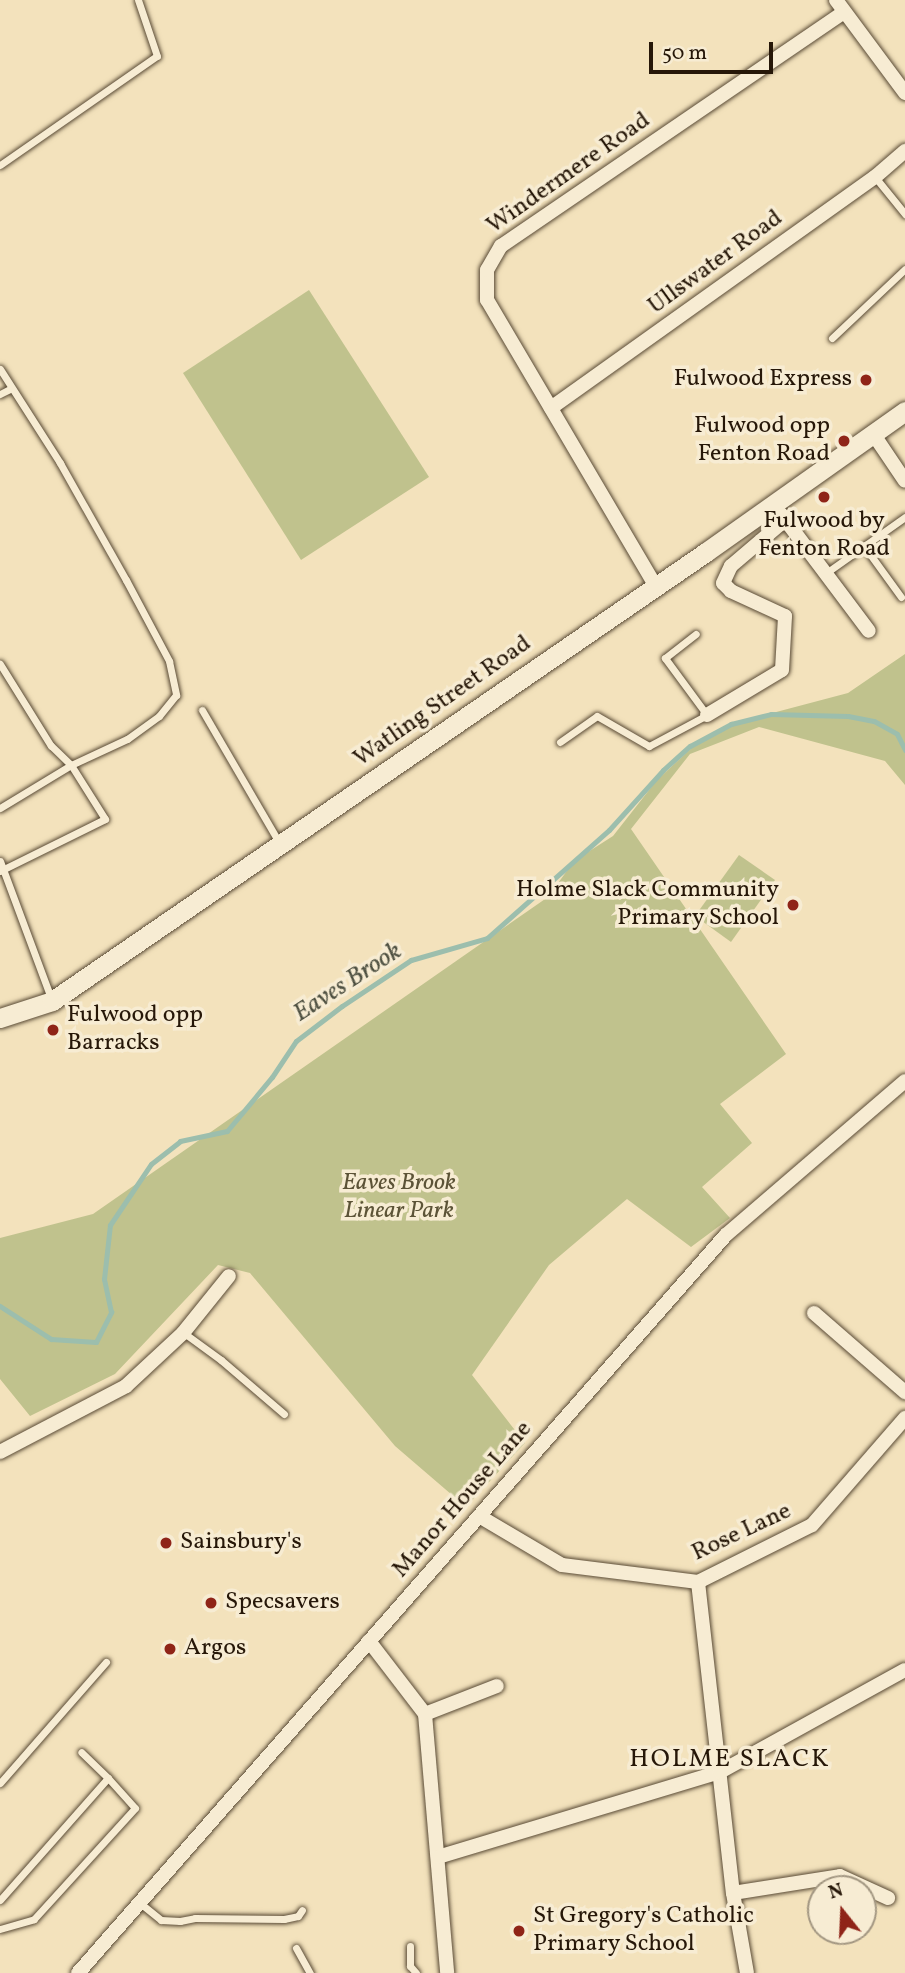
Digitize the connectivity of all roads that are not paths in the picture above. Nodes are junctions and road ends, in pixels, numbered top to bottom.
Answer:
1 (138, 0) edge
2 (840, 6) edge
3 (905, 93) edge
4 (905, 151) edge
5 (0, 165) edge
6 (875, 177) junction
7 (905, 214) edge
8 (905, 269) edge
9 (832, 338) dead end
10 (0, 369) edge
11 (12, 388) junction
12 (0, 394) edge
13 (551, 408) junction
14 (905, 411) edge
15 (874, 435) junction
16 (905, 481) edge
17 (780, 513) junction
18 (905, 517) edge
19 (864, 546) junction
20 (825, 573) junction
21 (655, 585) junction
22 (901, 597) dead end
23 (869, 631) dead end
24 (696, 634) dead end
25 (0, 664) edge
26 (202, 710) dead end
27 (707, 715) junction
28 (559, 743) dead end
29 (71, 765) junction
30 (0, 808) edge
31 (280, 845) junction
32 (1, 867) edge
33 (52, 1001) junction
34 (0, 1018) edge
35 (905, 1082) edge
36 (229, 1276) dead end
37 (814, 1313) dead end
38 (183, 1333) junction
39 (905, 1392) edge
40 (284, 1414) dead end
41 (905, 1418) edge
42 (0, 1452) edge
43 (479, 1516) junction
44 (698, 1582) junction
45 (369, 1641) junction
46 (106, 1662) dead end
47 (905, 1670) edge
48 (497, 1686) dead end
49 (425, 1714) junction
50 (81, 1752) dead end
51 (720, 1772) junction
52 (108, 1777) junction
53 (0, 1783) edge
54 (438, 1857) junction
55 (733, 1893) junction
56 (888, 1898) dead end
57 (0, 1900) edge
58 (140, 1902) junction
59 (302, 1910) dead end
60 (0, 1930) edge
61 (410, 1946) dead end
62 (296, 1948) dead end
63 (78, 1973) edge
64 (310, 1973) edge
65 (416, 1973) edge
66 (447, 1973) edge
67 (747, 1973) edge

1 - 5 lane
2 - 3 street
2 - 13 street, Windermere Road
4 - 6 street, Ullswater Road
6 - 7 lane
6 - 13 street, Ullswater Road
8 - 9 lane
10 - 11 lane
11 - 12 lane
11 - 29 lane
13 - 21 street, Windermere Road
14 - 15 main road, Watling Street Road
15 - 16 street
15 - 17 main road, Watling Street Road
17 - 20 street
17 - 21 main road, Watling Street Road
17 - 27 street
18 - 19 lane
19 - 20 lane
19 - 22 lane
20 - 23 street
21 - 31 main road, Watling Street Road
24 - 27 lane
25 - 29 lane
26 - 31 lane
27 - 28 lane
29 - 30 lane
29 - 32 lane
31 - 33 main road, Watling Street Road
32 - 33 lane
33 - 34 main road, Watling Street Road
35 - 43 street, Manor House Lane
36 - 38 street
37 - 39 street
38 - 40 lane
38 - 42 street
41 - 44 street, Rose Lane
43 - 44 street, Rose Lane
43 - 45 street, Manor House Lane
44 - 51 street
45 - 49 street
45 - 58 street, Manor House Lane
46 - 53 lane
47 - 51 street
48 - 49 street
49 - 54 street
50 - 52 lane
51 - 54 street
51 - 55 street
52 - 57 lane
52 - 60 lane
54 - 66 street
55 - 56 street
55 - 67 street
58 - 59 lane
58 - 63 street, Manor House Lane
61 - 65 lane
62 - 64 lane

